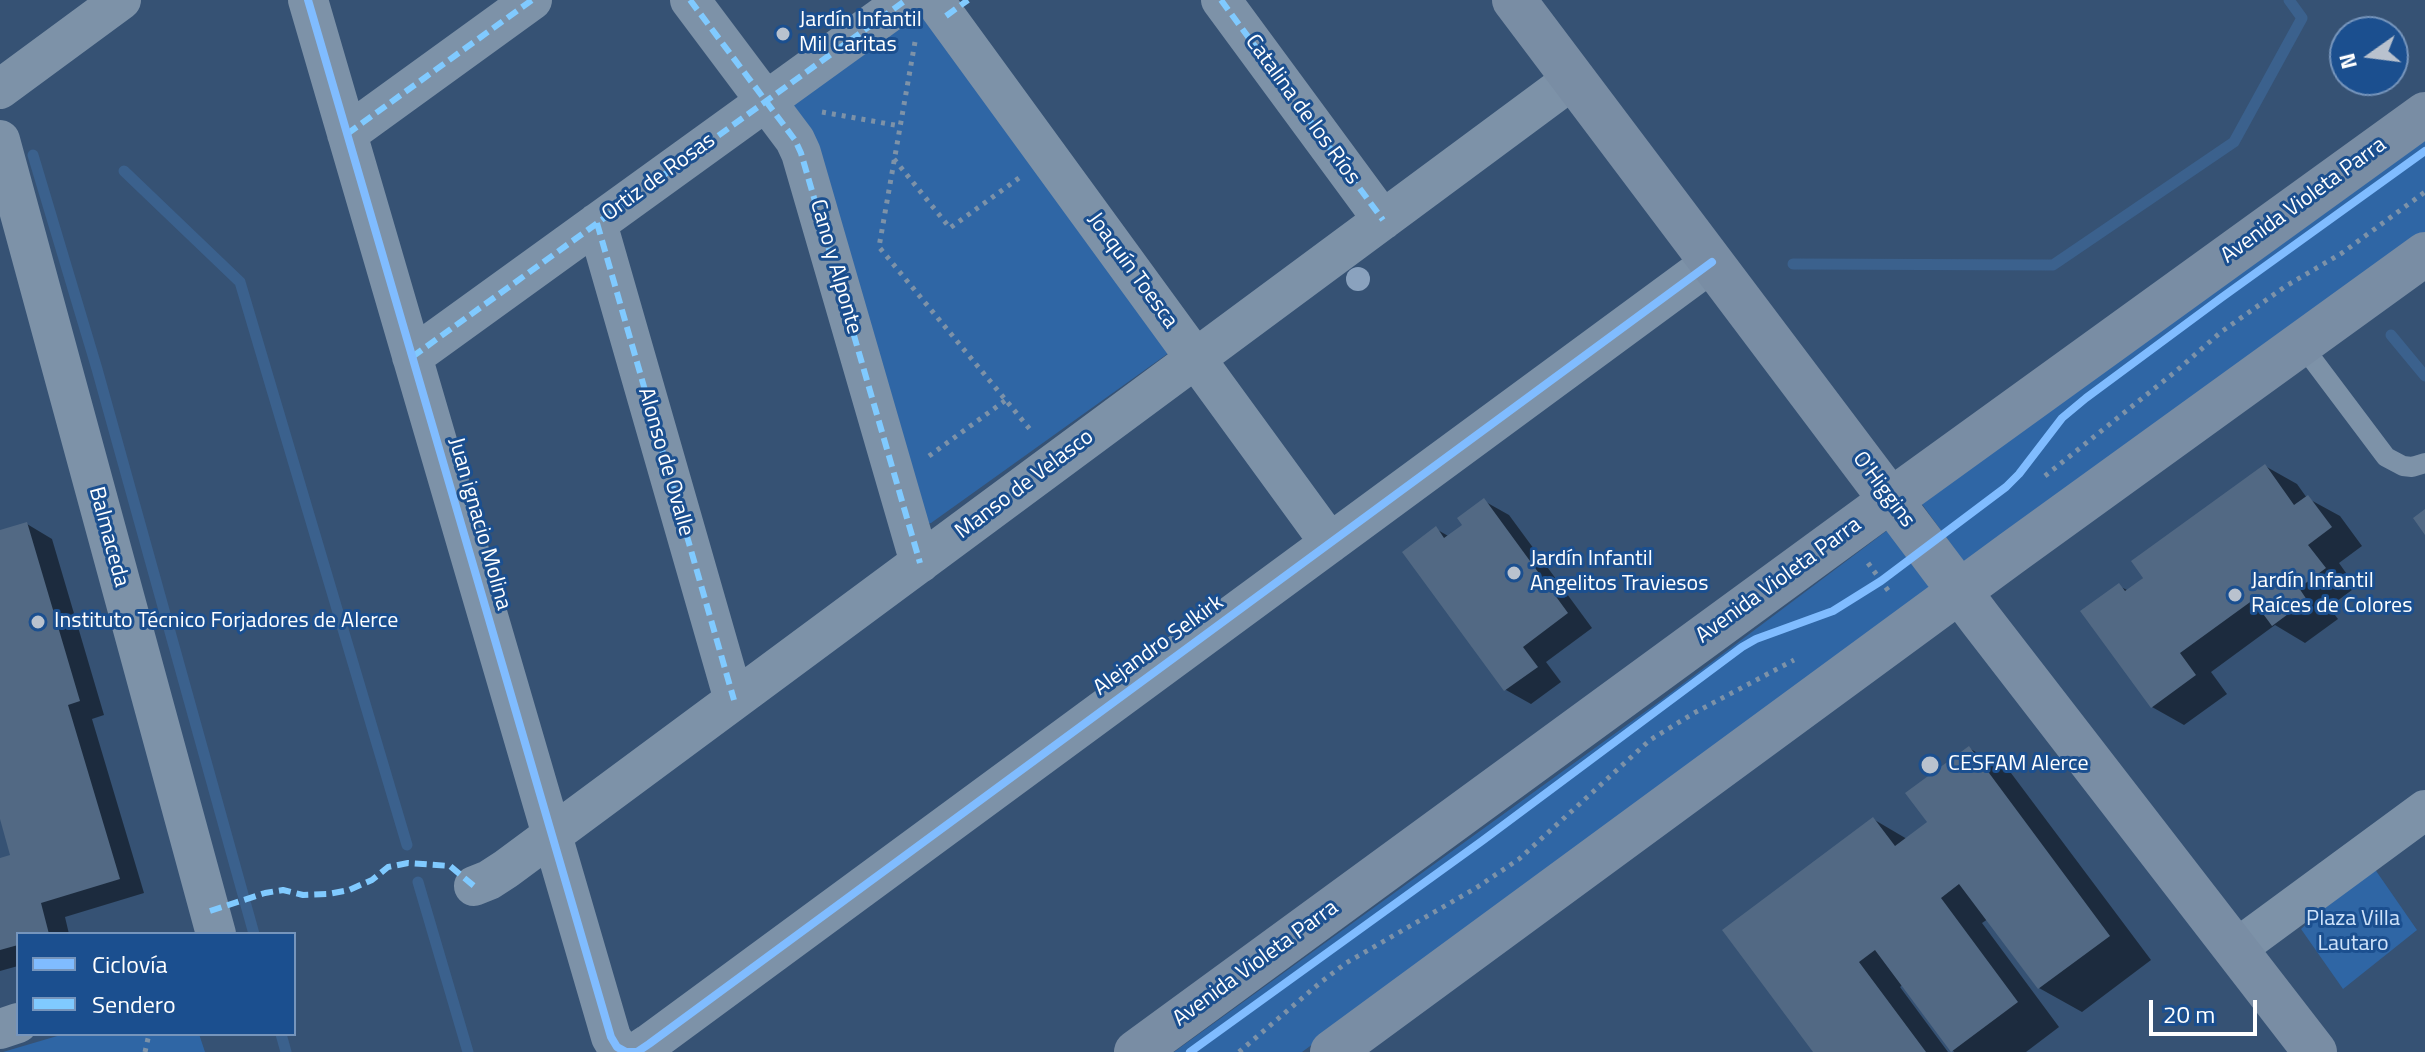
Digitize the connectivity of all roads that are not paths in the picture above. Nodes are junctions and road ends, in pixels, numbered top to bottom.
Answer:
1 (121, 0) edge
2 (308, 0) edge
3 (532, 0) edge
4 (690, 0) edge
5 (1221, 0) edge
6 (1514, 0) edge
7 (934, 9) edge
8 (1573, 79) junction
9 (0, 89) edge
10 (766, 101) junction
11 (2425, 114) edge
12 (347, 134) junction
13 (0, 140) edge
14 (1383, 220) junction
15 (597, 223) junction
16 (2425, 254) edge
17 (1712, 262) junction
18 (2301, 344) junction
19 (412, 357) junction
20 (1196, 358) junction
21 (2425, 463) edge
22 (1891, 500) junction
23 (1330, 543) junction
24 (920, 563) junction
25 (1960, 592) junction
26 (734, 700) junction
27 (2425, 810) edge
28 (552, 835) junction
29 (474, 886) dead end
30 (215, 932) edge
31 (2236, 949) junction
32 (626, 1052) edge
33 (1136, 1052) edge
34 (1332, 1052) edge
35 (2315, 1052) edge

1 - 9 street
2 - 12 street, Juan ignacio Molina
3 - 12 street
4 - 10 street, Cano y Alponte
5 - 14 street, Catalina de los Ríos
6 - 8 main road, O'Higgins
7 - 10 street, Ortiz de Rosas
7 - 20 street, Joaquín Toesca
8 - 14 street, Manso de Velasco
8 - 17 main road, O'Higgins
10 - 15 street, Ortiz de Rosas
10 - 24 street, Cano y Alponte
11 - 22 main road, Avenida Violeta Parra
12 - 19 street, Juan ignacio Molina
13 - 30 street, Balmaceda
14 - 20 street, Manso de Velasco
15 - 19 street, Ortiz de Rosas
15 - 26 street, Alonso de Ovalle
16 - 18 main road
17 - 22 main road, O'Higgins
17 - 23 street, Alejandro Selkirk
18 - 21 lane
18 - 25 main road
19 - 28 street, Juan ignacio Molina
20 - 23 street, Joaquín Toesca
20 - 24 street, Manso de Velasco
22 - 25 main road, O'Higgins
22 - 33 main road, Avenida Violeta Parra
23 - 32 street, Alejandro Selkirk
24 - 26 street, Manso de Velasco
25 - 31 main road, O'Higgins
25 - 34 main road
26 - 28 street, Manso de Velasco
27 - 31 street
28 - 29 street, Manso de Velasco
28 - 32 street, Juan ignacio Molina
31 - 35 main road, O'Higgins

